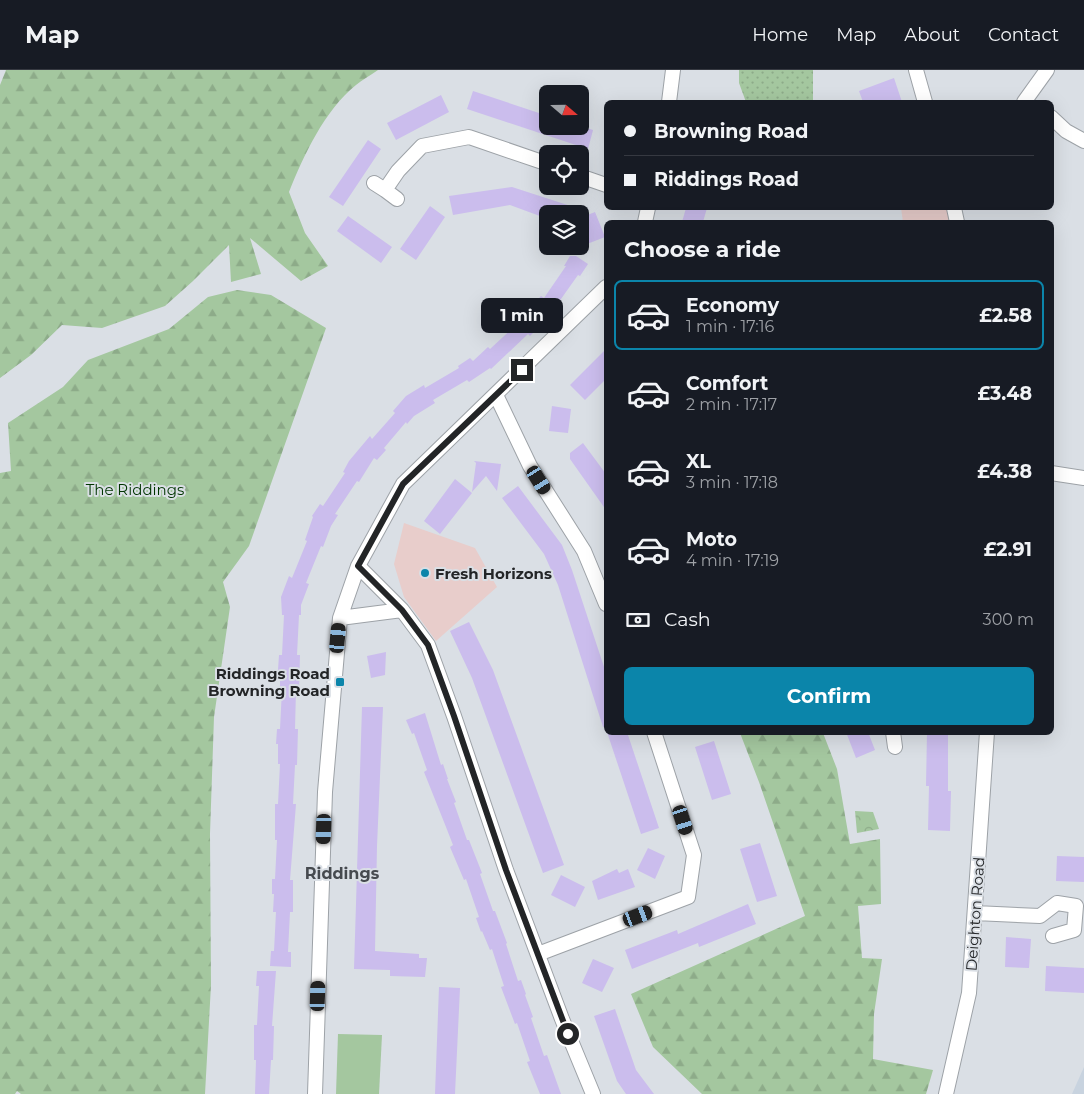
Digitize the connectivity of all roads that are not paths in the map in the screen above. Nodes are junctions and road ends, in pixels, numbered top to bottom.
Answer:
1 (674, 70) edge
2 (916, 70) edge
3 (1047, 70) edge
4 (670, 97) edge
5 (924, 100) edge
6 (1030, 100) edge
7 (1054, 120) edge
8 (1084, 141) edge
9 (539, 161) edge
10 (589, 179) edge
11 (604, 184) edge
12 (396, 199) dead end
13 (604, 289) edge
14 (496, 395) junction
15 (1054, 473) edge
16 (1084, 478) edge
17 (358, 566) junction
18 (604, 599) edge
19 (402, 610) junction
20 (340, 618) junction
21 (655, 735) edge
22 (987, 735) edge
23 (975, 913) junction
24 (1053, 936) dead end
25 (538, 954) junction
26 (315, 1094) edge
27 (593, 1094) edge
28 (946, 1094) edge

1 - 4 street
2 - 5 street
3 - 6 street
7 - 8 street
9 - 12 street
10 - 11 street
13 - 14 street
14 - 17 street
14 - 18 street
15 - 16 street
17 - 19 street
17 - 20 street
19 - 20 street
19 - 25 street
20 - 26 street
21 - 25 street
22 - 23 street, Deighton Road
23 - 24 street
23 - 28 street, Deighton Road
25 - 27 street

